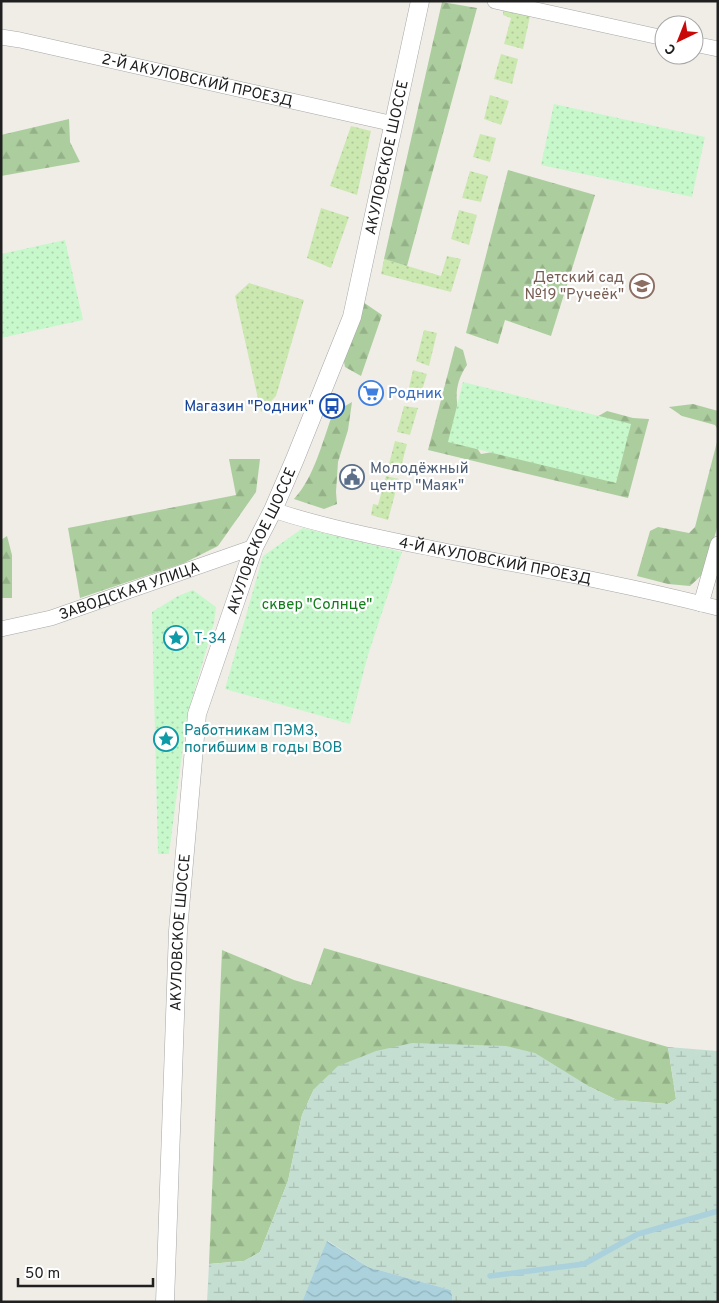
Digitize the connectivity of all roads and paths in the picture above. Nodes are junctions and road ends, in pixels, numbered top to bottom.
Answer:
1 (420, 1) edge
2 (495, 1) edge
3 (654, 36) edge
4 (1, 37) edge
5 (704, 46) edge
6 (718, 49) edge
7 (394, 124) junction
8 (273, 510) junction
9 (718, 544) edge
10 (254, 547) junction
11 (701, 604) junction
12 (718, 608) edge
13 (1, 629) edge
14 (165, 1302) edge

1 - 7 street, АКУЛОВСКОЕ ШОССЕ
2 - 3 street
4 - 7 street, 2-Й АКУЛОВСКИЙ ПРОЕЗД
5 - 6 street
7 - 8 street, АКУЛОВСКОЕ ШОССЕ
8 - 10 street, АКУЛОВСКОЕ ШОССЕ
8 - 11 street, 4-Й АКУЛОВСКИЙ ПРОЕЗД
9 - 11 street
10 - 13 street, ЗАВОДСКАЯ УЛИЦА
10 - 14 street, АКУЛОВСКОЕ ШОССЕ
11 - 12 street, 4-Й АКУЛОВСКИЙ ПРОЕЗД

